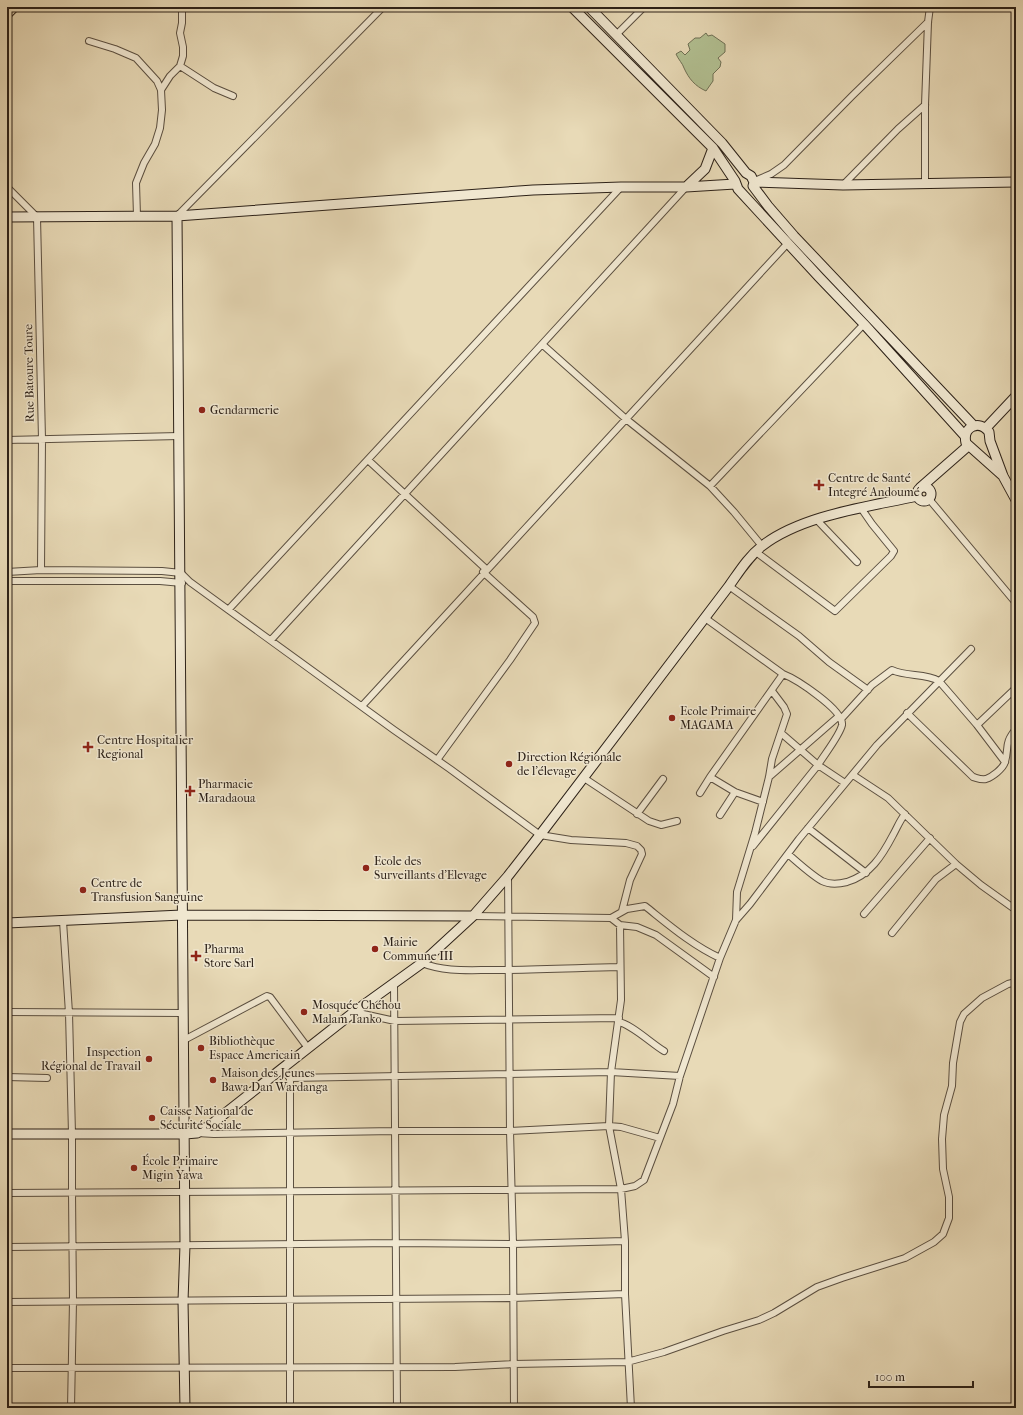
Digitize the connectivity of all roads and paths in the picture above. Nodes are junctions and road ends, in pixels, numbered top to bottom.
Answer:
1 (12, 7) edge
2 (182, 7) edge
3 (384, 7) edge
4 (572, 7) edge
5 (589, 7) edge
6 (644, 7) edge
7 (930, 7) edge
8 (7, 12) edge
9 (928, 22) junction
10 (616, 35) junction
11 (89, 41) dead end
12 (180, 66) junction
13 (161, 90) junction
14 (233, 96) dead end
15 (924, 104) junction
16 (713, 148) junction
17 (746, 173) junction
18 (1016, 182) edge
19 (754, 184) junction
20 (924, 184) junction
21 (737, 185) junction
22 (843, 185) junction
23 (7, 187) edge
24 (621, 187) junction
25 (686, 187) junction
26 (137, 216) junction
27 (177, 216) junction
28 (7, 217) edge
29 (37, 217) junction
30 (787, 244) junction
31 (864, 324) junction
32 (543, 345) junction
33 (1016, 396) edge
34 (626, 419) junction
35 (974, 426) junction
36 (986, 428) junction
37 (179, 436) junction
38 (965, 436) junction
39 (42, 439) junction
40 (7, 440) edge
41 (990, 441) junction
42 (972, 448) junction
43 (368, 460) junction
44 (938, 472) junction
45 (1003, 476) junction
46 (710, 486) junction
47 (919, 492) junction
48 (404, 494) junction
49 (930, 495) junction
50 (1016, 500) edge
51 (861, 508) junction
52 (816, 519) junction
53 (759, 549) junction
54 (857, 562) dead end
55 (40, 570) junction
56 (484, 571) junction
57 (7, 572) edge
58 (181, 573) junction
59 (7, 580) edge
60 (185, 582) junction
61 (729, 586) junction
62 (1016, 603) edge
63 (229, 610) junction
64 (705, 618) junction
65 (271, 640) junction
66 (971, 649) dead end
67 (783, 674) junction
68 (939, 681) junction
69 (1016, 688) edge
70 (868, 690) junction
71 (772, 691) junction
72 (362, 706) junction
73 (907, 713) junction
74 (840, 718) junction
75 (976, 725) junction
76 (1016, 729) edge
77 (781, 733) junction
78 (800, 750) junction
79 (437, 760) junction
80 (1005, 762) junction
81 (818, 765) junction
82 (853, 775) junction
83 (710, 777) junction
84 (769, 777) junction
85 (584, 778) junction
86 (663, 779) dead end
87 (845, 783) junction
88 (735, 792) junction
89 (700, 793) dead end
90 (763, 802) junction
91 (637, 814) junction
92 (905, 814) junction
93 (720, 815) dead end
94 (677, 821) dead end
95 (808, 828) junction
96 (540, 835) junction
97 (930, 838) junction
98 (751, 848) junction
99 (788, 854) junction
100 (956, 864) junction
101 (866, 873) junction
102 (508, 876) junction
103 (1016, 910) edge
104 (622, 911) junction
105 (864, 914) dead end
106 (182, 915) junction
107 (473, 916) junction
108 (508, 916) junction
109 (611, 918) junction
110 (736, 920) junction
111 (63, 921) junction
112 (7, 923) edge
113 (620, 925) junction
114 (892, 933) dead end
115 (720, 958) junction
116 (422, 963) junction
117 (620, 965) junction
118 (509, 970) junction
119 (714, 977) junction
120 (1016, 982) edge
121 (394, 983) junction
122 (7, 1012) edge
123 (354, 1012) junction
124 (69, 1013) junction
125 (183, 1013) junction
126 (509, 1019) junction
127 (618, 1020) junction
128 (395, 1021) junction
129 (184, 1040) junction
130 (308, 1048) junction
131 (664, 1051) dead end
132 (281, 1068) junction
133 (611, 1072) junction
134 (510, 1074) junction
135 (395, 1076) junction
136 (680, 1076) junction
137 (7, 1077) edge
138 (47, 1078) dead end
139 (290, 1078) junction
140 (609, 1126) junction
141 (395, 1131) junction
142 (510, 1131) junction
143 (197, 1133) junction
144 (290, 1133) junction
145 (7, 1134) edge
146 (72, 1134) junction
147 (184, 1134) junction
148 (660, 1138) junction
149 (620, 1189) junction
150 (290, 1190) junction
151 (396, 1190) junction
152 (512, 1190) junction
153 (185, 1191) junction
154 (7, 1192) edge
155 (72, 1192) junction
156 (625, 1241) junction
157 (396, 1243) junction
158 (290, 1244) junction
159 (513, 1244) junction
160 (185, 1245) junction
161 (73, 1246) junction
162 (7, 1247) edge
163 (625, 1294) junction
164 (512, 1298) junction
165 (397, 1299) junction
166 (291, 1300) junction
167 (74, 1301) junction
168 (183, 1301) junction
169 (7, 1302) edge
170 (628, 1362) junction
171 (513, 1364) junction
172 (291, 1366) junction
173 (184, 1367) junction
174 (397, 1367) junction
175 (7, 1368) edge
176 (71, 1369) junction
177 (72, 1408) edge
178 (185, 1408) edge
179 (290, 1408) edge
180 (397, 1408) edge
181 (514, 1408) edge
182 (631, 1408) edge

1 - 8 highway
2 - 12 street
3 - 27 street
4 - 16 street
5 - 10 street
6 - 10 street
7 - 9 street
9 - 15 street
9 - 19 street
10 - 17 street
11 - 13 street
12 - 13 street
12 - 14 street
13 - 26 street
15 - 20 street
15 - 22 street
16 - 21 street
16 - 25 street
17 - 19 street
17 - 21 street
18 - 20 street
19 - 21 street
19 - 22 street
19 - 35 street
20 - 22 street
21 - 25 street
21 - 30 street
23 - 29 street
24 - 25 street
24 - 27 street
24 - 43 street
25 - 32 street
26 - 27 street
26 - 29 street
27 - 37 street
28 - 29 street
29 - 39 street, Rue Batoure Toure
30 - 31 street
30 - 34 street
31 - 38 street
31 - 46 street
32 - 34 street
32 - 48 street
33 - 36 street
34 - 46 street
34 - 56 street
35 - 36 street
35 - 38 street
36 - 41 street
37 - 39 street
37 - 58 street
38 - 42 street
39 - 40 street
39 - 55 street, Rue Batoure Toure
41 - 42 street
41 - 45 street
42 - 44 street
42 - 45 street
43 - 48 street
43 - 63 street
44 - 47 street
44 - 49 street
45 - 50 street
46 - 53 street
47 - 49 street
47 - 51 street
48 - 56 street
48 - 65 street
49 - 62 street
51 - 52 street
51 - 53 street
52 - 53 street
52 - 54 street
53 - 61 street
55 - 57 street
55 - 58 street
56 - 72 street
56 - 79 street
58 - 60 street
59 - 60 street
60 - 63 street
60 - 106 street
61 - 64 street
61 - 70 street
63 - 65 street
64 - 67 street
64 - 85 street
65 - 72 street
66 - 68 street
67 - 71 street
67 - 74 street
68 - 70 street
68 - 73 street
68 - 75 street
69 - 75 street
70 - 74 street
71 - 77 street
71 - 83 street
72 - 79 street
73 - 80 street
73 - 82 street
74 - 78 street
74 - 81 street
75 - 80 street
76 - 80 street
77 - 78 street
77 - 84 street
78 - 81 street
78 - 84 street
79 - 96 street
81 - 87 street
81 - 98 street
82 - 87 street
82 - 92 street
83 - 88 street
83 - 89 street
84 - 90 street
85 - 91 street
85 - 96 street
86 - 91 street
87 - 95 street
88 - 90 street
88 - 93 street
90 - 98 street
91 - 94 street
92 - 97 street
92 - 101 street
95 - 99 street
95 - 101 street
96 - 102 street
96 - 104 street
97 - 100 street
97 - 105 street
98 - 110 street
99 - 101 street
99 - 110 street
100 - 103 street
100 - 114 street
102 - 107 street
102 - 108 street
104 - 109 street
104 - 115 street
106 - 107 street
106 - 111 street
106 - 125 street
107 - 108 street
107 - 116 street
108 - 109 street
108 - 118 street
109 - 113 street
110 - 115 street
111 - 112 street
111 - 124 street
113 - 117 street
113 - 119 street
115 - 119 street
116 - 118 street
116 - 121 street
117 - 118 street
117 - 127 street
118 - 126 street
119 - 136 street
120 - 170 street
121 - 123 street
121 - 128 street
122 - 124 street
123 - 128 street
123 - 130 street
124 - 125 street
124 - 146 street
125 - 129 street
126 - 127 street
126 - 128 street
126 - 134 street
127 - 131 street
127 - 133 street
128 - 135 street
129 - 130 street
129 - 147 street
130 - 132 street
132 - 139 street
132 - 143 street
133 - 134 street
133 - 136 street
133 - 140 street
134 - 135 street
134 - 142 street
135 - 139 street
135 - 141 street
136 - 148 street
137 - 138 street
139 - 144 street
140 - 142 street
140 - 148 street
140 - 149 street
141 - 142 street
141 - 144 street
141 - 151 street
142 - 152 street
143 - 144 street
143 - 147 street
144 - 150 street
145 - 146 street
146 - 147 street
146 - 155 street
147 - 153 street
148 - 149 street
149 - 152 street
149 - 156 street
150 - 151 street
150 - 153 street
150 - 158 street
151 - 152 street
151 - 157 street
152 - 159 street
153 - 155 street
153 - 160 street
154 - 155 street
155 - 161 street
156 - 159 street
156 - 163 street
157 - 158 street
157 - 159 street
157 - 165 street
158 - 160 street
158 - 166 street
159 - 164 street
160 - 161 street
160 - 168 street
161 - 162 street
161 - 167 street
163 - 164 street
163 - 170 street
164 - 165 street
164 - 171 street
165 - 166 street
165 - 174 street
166 - 168 street
166 - 172 street
167 - 168 street
167 - 169 street
167 - 176 street
168 - 173 street
170 - 171 street
170 - 182 street
171 - 174 street
171 - 181 street
172 - 173 street
172 - 174 street
172 - 179 street
173 - 176 street
173 - 178 street
174 - 180 street
175 - 176 street
176 - 177 street

